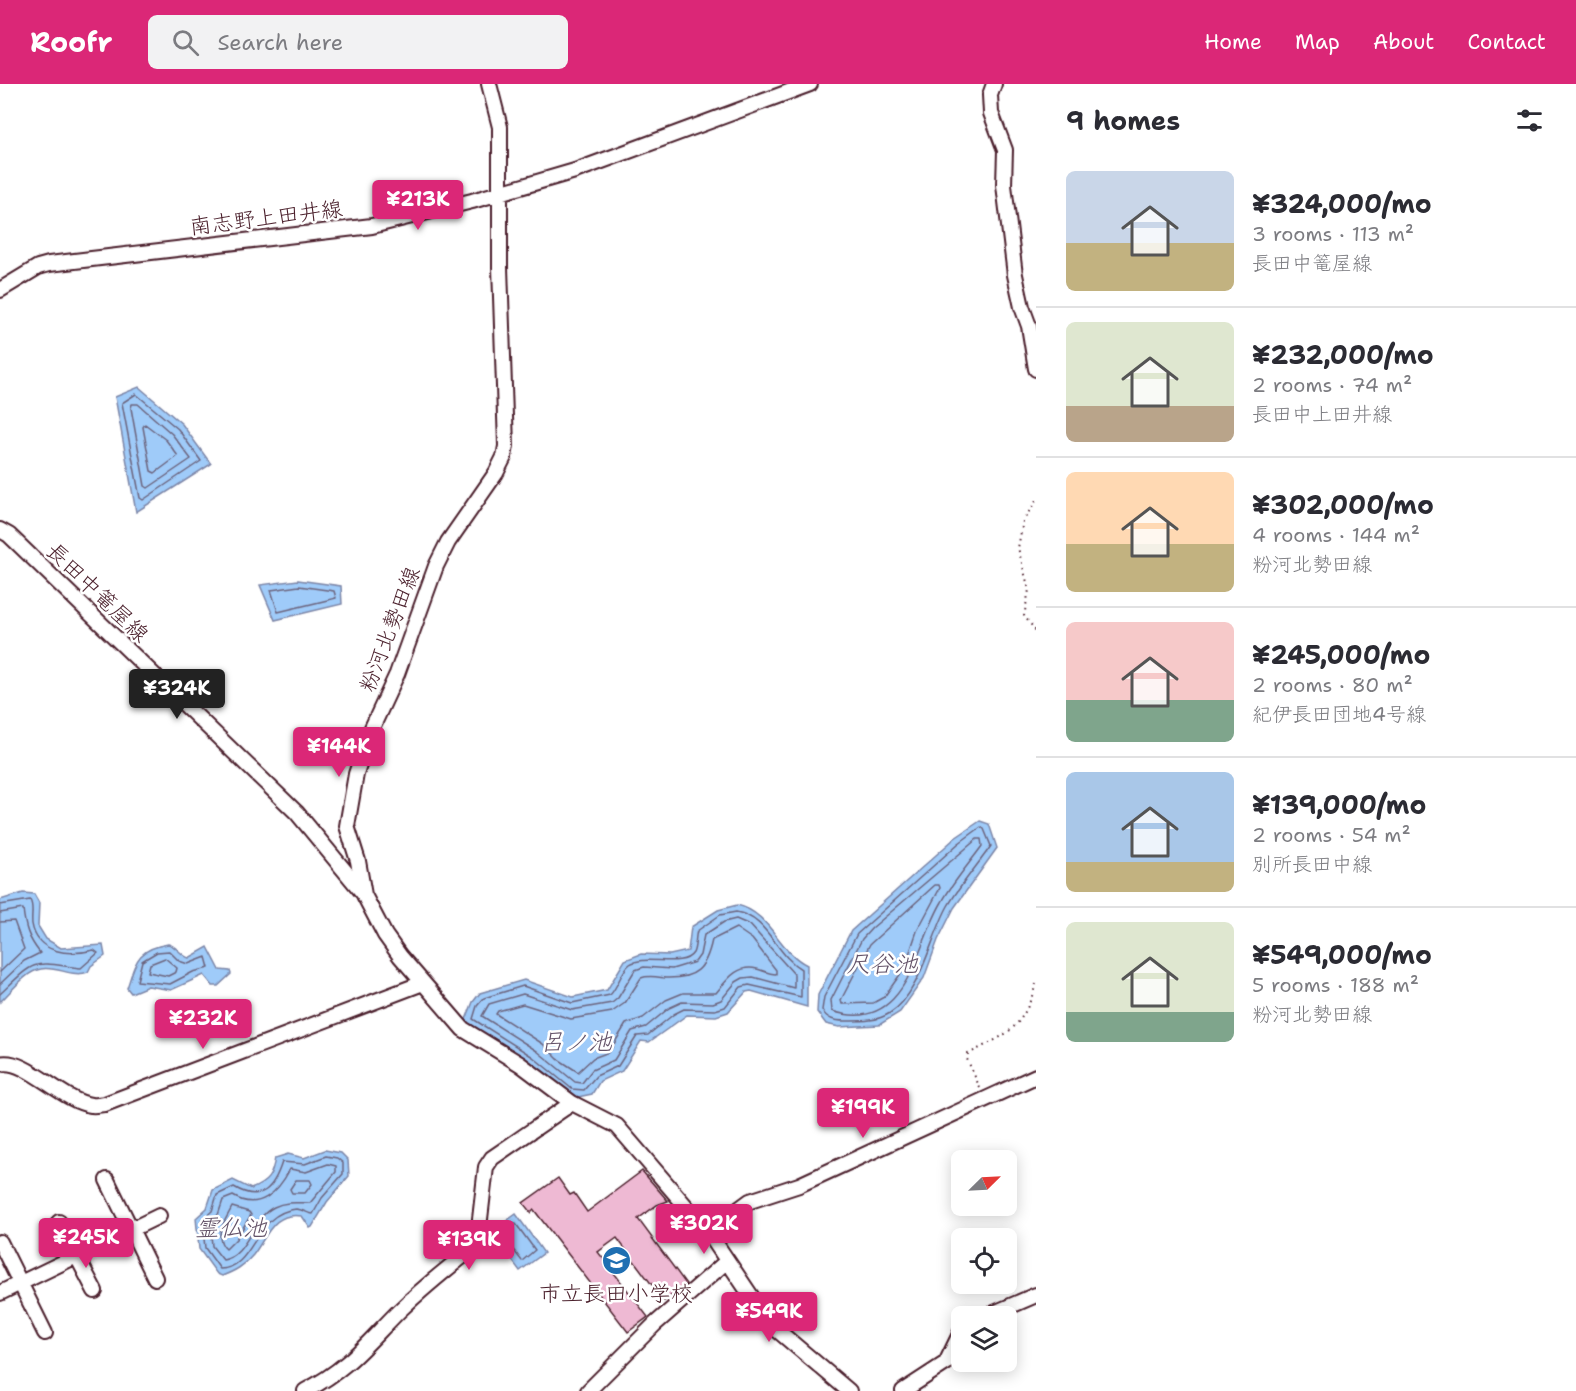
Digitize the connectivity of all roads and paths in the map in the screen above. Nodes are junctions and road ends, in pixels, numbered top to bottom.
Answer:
1 (489, 84) edge
2 (810, 84) edge
3 (994, 84) edge
4 (500, 193) junction
5 (0, 290) edge
6 (1036, 369) edge
7 (1036, 501) edge
8 (0, 530) edge
9 (1036, 631) edge
10 (364, 895) junction
11 (423, 984) junction
12 (1036, 984) edge
13 (0, 1064) edge
14 (1036, 1076) edge
15 (985, 1100) junction
16 (572, 1103) junction
17 (107, 1180) dead end
18 (159, 1216) dead end
19 (60, 1222) dead end
20 (131, 1230) junction
21 (708, 1232) junction
22 (0, 1242) edge
23 (77, 1256) junction
24 (727, 1261) junction
25 (155, 1278) dead end
26 (20, 1283) junction
27 (95, 1291) dead end
28 (0, 1293) edge
29 (1036, 1295) edge
30 (1010, 1306) edge
31 (45, 1333) dead end
32 (951, 1353) edge
33 (305, 1391) edge
34 (588, 1391) edge
35 (849, 1391) edge
36 (903, 1391) edge

1 - 4 street, 粉河北勢田線
2 - 4 street, 南志野上田井線
3 - 6 street
4 - 5 street, 南志野上田井線
4 - 10 street, 粉河北勢田線
7 - 9 path
8 - 10 street, 長田中篭屋線
10 - 11 street, 粉河北勢田線
11 - 13 street
11 - 16 street, 粉河北勢田線
12 - 15 path
14 - 15 street
15 - 21 street
16 - 21 street, 粉河北勢田線
16 - 33 street
17 - 20 street
18 - 20 street
19 - 23 street
20 - 23 street
20 - 25 street
21 - 24 street, 粉河北勢田線
22 - 26 street
23 - 26 street
23 - 27 street
24 - 34 street
24 - 35 street, 粉河北勢田線
26 - 28 street
26 - 31 street
29 - 30 street
32 - 36 street

